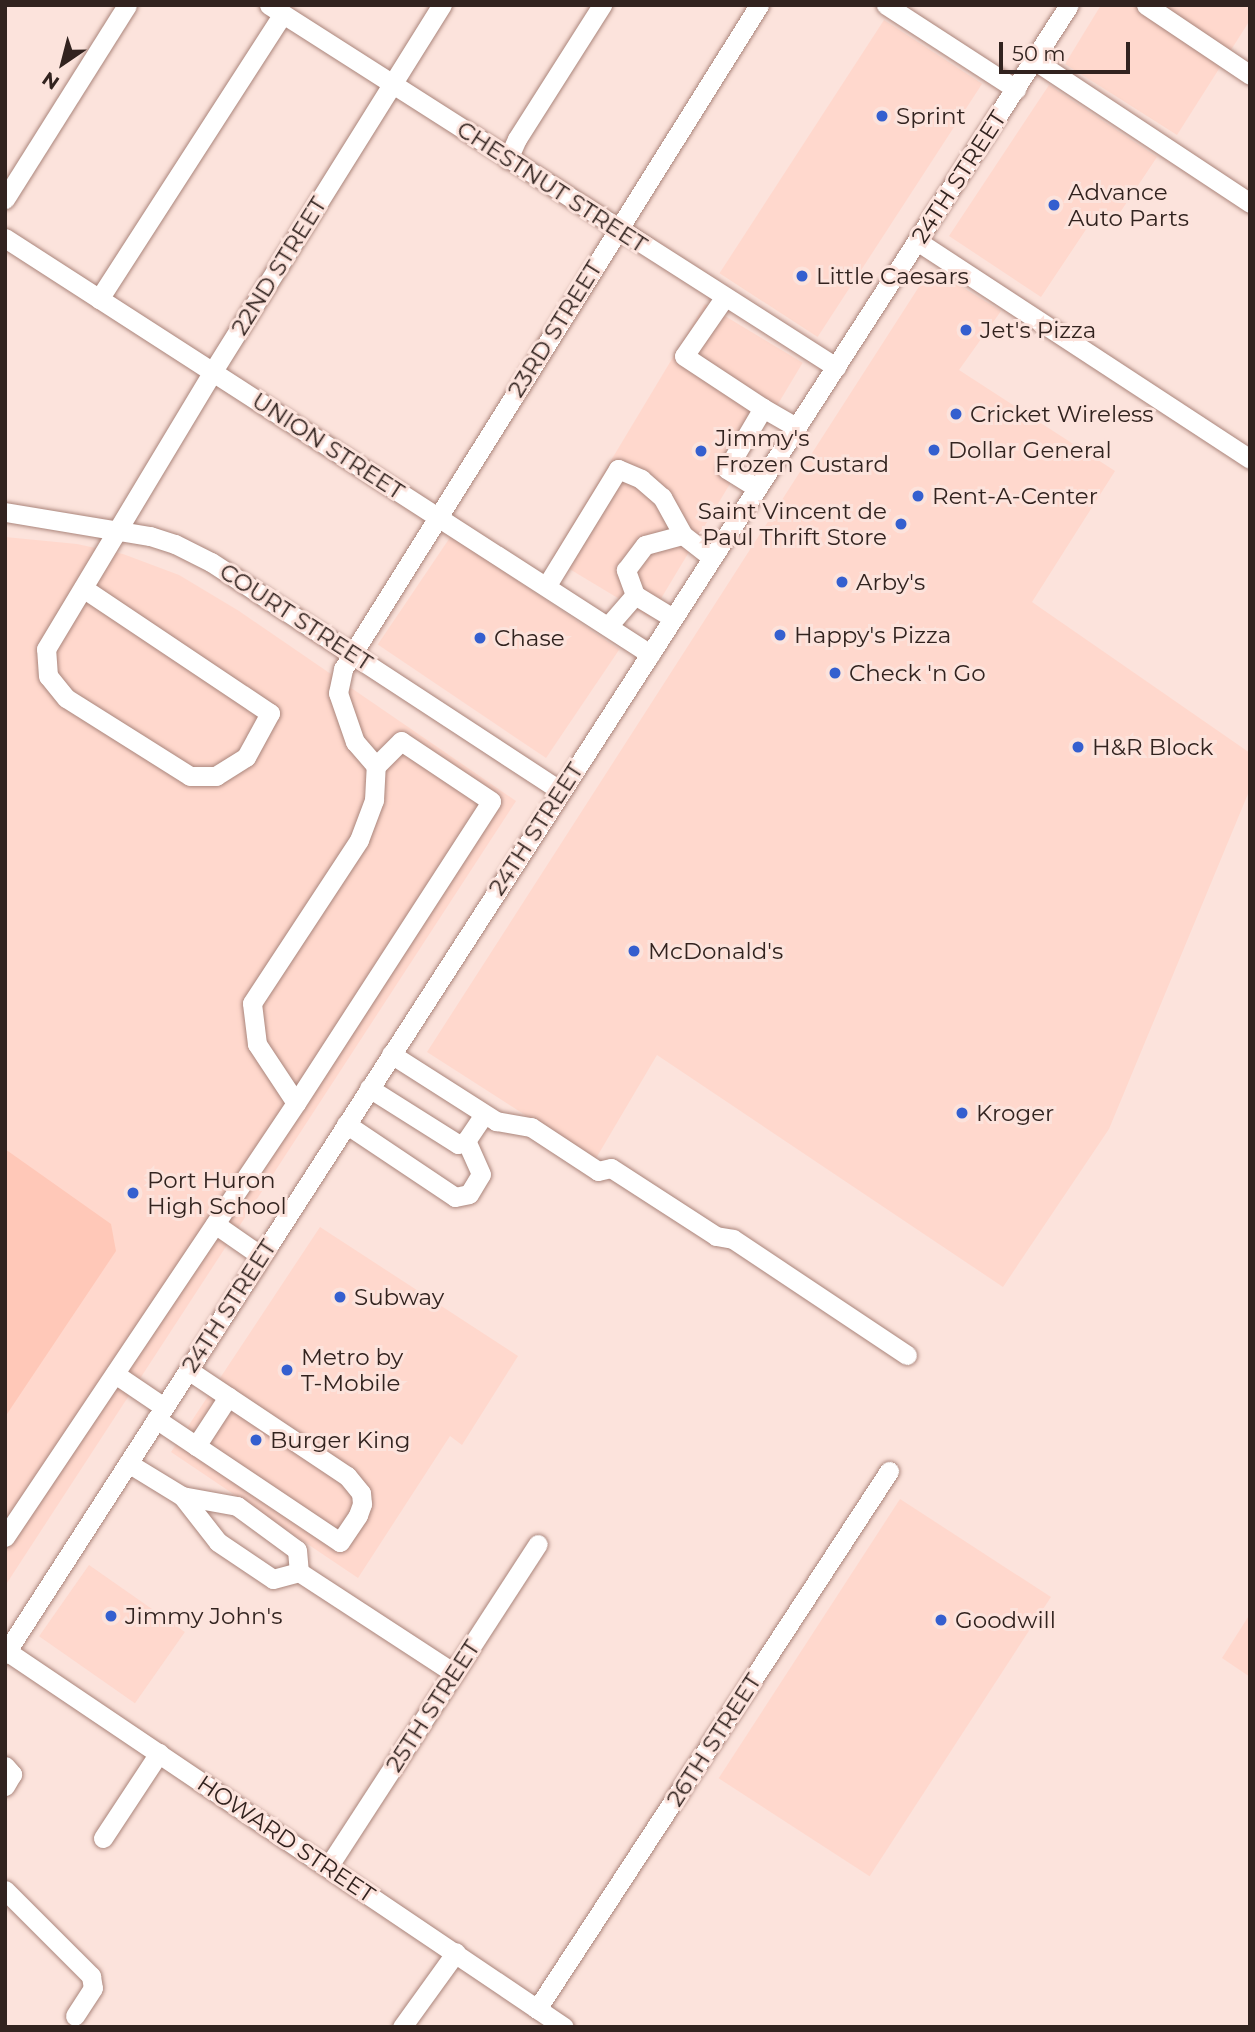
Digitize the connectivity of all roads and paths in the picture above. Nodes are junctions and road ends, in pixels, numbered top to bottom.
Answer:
1 (127, 5) edge
2 (442, 5) edge
3 (602, 5) edge
4 (759, 5) edge
5 (886, 5) edge
6 (1069, 5) edge
7 (1146, 5) edge
8 (276, 10) edge
9 (1034, 60) junction
10 (1250, 75) edge
11 (392, 86) junction
12 (1016, 89) junction
13 (508, 159) junction
14 (5, 199) edge
15 (1250, 203) edge
16 (618, 229) junction
17 (5, 238) edge
18 (918, 241) junction
19 (724, 298) junction
20 (99, 299) junction
21 (836, 367) junction
22 (213, 371) junction
23 (763, 408) junction
24 (797, 428) junction
25 (1250, 458) edge
26 (757, 488) junction
27 (5, 512) edge
28 (437, 517) junction
29 (120, 529) junction
30 (683, 535) junction
31 (712, 558) junction
32 (547, 584) junction
33 (83, 589) junction
34 (635, 595) junction
35 (673, 618) junction
36 (608, 626) junction
37 (351, 653) junction
38 (650, 654) junction
39 (376, 766) junction
40 (560, 790) junction
41 (391, 1054) junction
42 (369, 1088) junction
43 (296, 1103) junction
44 (484, 1114) junction
45 (346, 1124) junction
46 (466, 1141) junction
47 (215, 1224) junction
48 (261, 1256) junction
49 (908, 1355) dead end
50 (188, 1370) junction
51 (115, 1374) junction
52 (228, 1397) junction
53 (160, 1413) junction
54 (196, 1446) junction
55 (128, 1463) junction
56 (889, 1471) dead end
57 (182, 1496) junction
58 (5, 1537) edge
59 (538, 1545) dead end
60 (299, 1572) junction
61 (6, 1652) edge
62 (454, 1673) junction
63 (159, 1754) junction
64 (5, 1766) edge
65 (5, 1786) edge
66 (103, 1838) dead end
67 (328, 1867) junction
68 (5, 1889) edge
69 (456, 1952) junction
70 (537, 2009) junction
71 (75, 2016) dead end
72 (402, 2027) edge
73 (565, 2027) edge

1 - 14 street
2 - 11 street, 22ND STREET
3 - 13 street
4 - 16 street, 23RD STREET
5 - 12 street
6 - 9 street, 24TH STREET
7 - 10 street
8 - 11 street, CHESTNUT STREET
8 - 20 street
9 - 12 street, 24TH STREET
9 - 15 street
11 - 13 street, CHESTNUT STREET
11 - 22 street, 22ND STREET
12 - 18 street, 24TH STREET
13 - 16 street, CHESTNUT STREET
16 - 19 street, CHESTNUT STREET
16 - 28 street, 23RD STREET
17 - 20 street, UNION STREET
18 - 21 street, 24TH STREET
18 - 25 street
19 - 21 street, CHESTNUT STREET
19 - 23 street
20 - 22 street, UNION STREET
21 - 24 street, 24TH STREET
22 - 28 street, UNION STREET
22 - 29 street, 22ND STREET
23 - 24 street
23 - 26 street
24 - 26 street, 24TH STREET
26 - 31 street, 24TH STREET
27 - 29 street, COURT STREET
28 - 32 street, UNION STREET
28 - 37 street, 23RD STREET
29 - 33 street, 22ND STREET
29 - 37 street, COURT STREET
30 - 31 street
30 - 32 street
30 - 34 street
31 - 35 street, 24TH STREET
32 - 36 street, UNION STREET
33 - 33 street, 22ND STREET
34 - 35 street
34 - 36 street
35 - 38 street, 24TH STREET
36 - 38 street, UNION STREET
37 - 39 street, 23RD STREET
37 - 40 street, COURT STREET
38 - 40 street, 24TH STREET
39 - 43 street
39 - 43 street
40 - 41 street, 24TH STREET
41 - 42 street, 24TH STREET
41 - 44 street
42 - 45 street, 24TH STREET
42 - 46 street
43 - 47 street
44 - 46 street
44 - 49 street
45 - 46 street
45 - 48 street, 24TH STREET
47 - 48 street
47 - 51 street
48 - 50 street, 24TH STREET
50 - 52 street
50 - 53 street, 24TH STREET
51 - 53 street
51 - 58 street
52 - 54 street
52 - 54 street
53 - 54 street
53 - 55 street, 24TH STREET
55 - 57 street
55 - 61 street, 24TH STREET
56 - 70 street, 26TH STREET
57 - 60 street
57 - 60 street
59 - 62 street, 25TH STREET
60 - 62 street
61 - 63 street, HOWARD STREET
62 - 67 street, 25TH STREET
63 - 66 street
63 - 67 street, HOWARD STREET
64 - 65 street
67 - 69 street, HOWARD STREET
68 - 71 street
69 - 70 street, HOWARD STREET
69 - 72 street
70 - 73 street, HOWARD STREET

